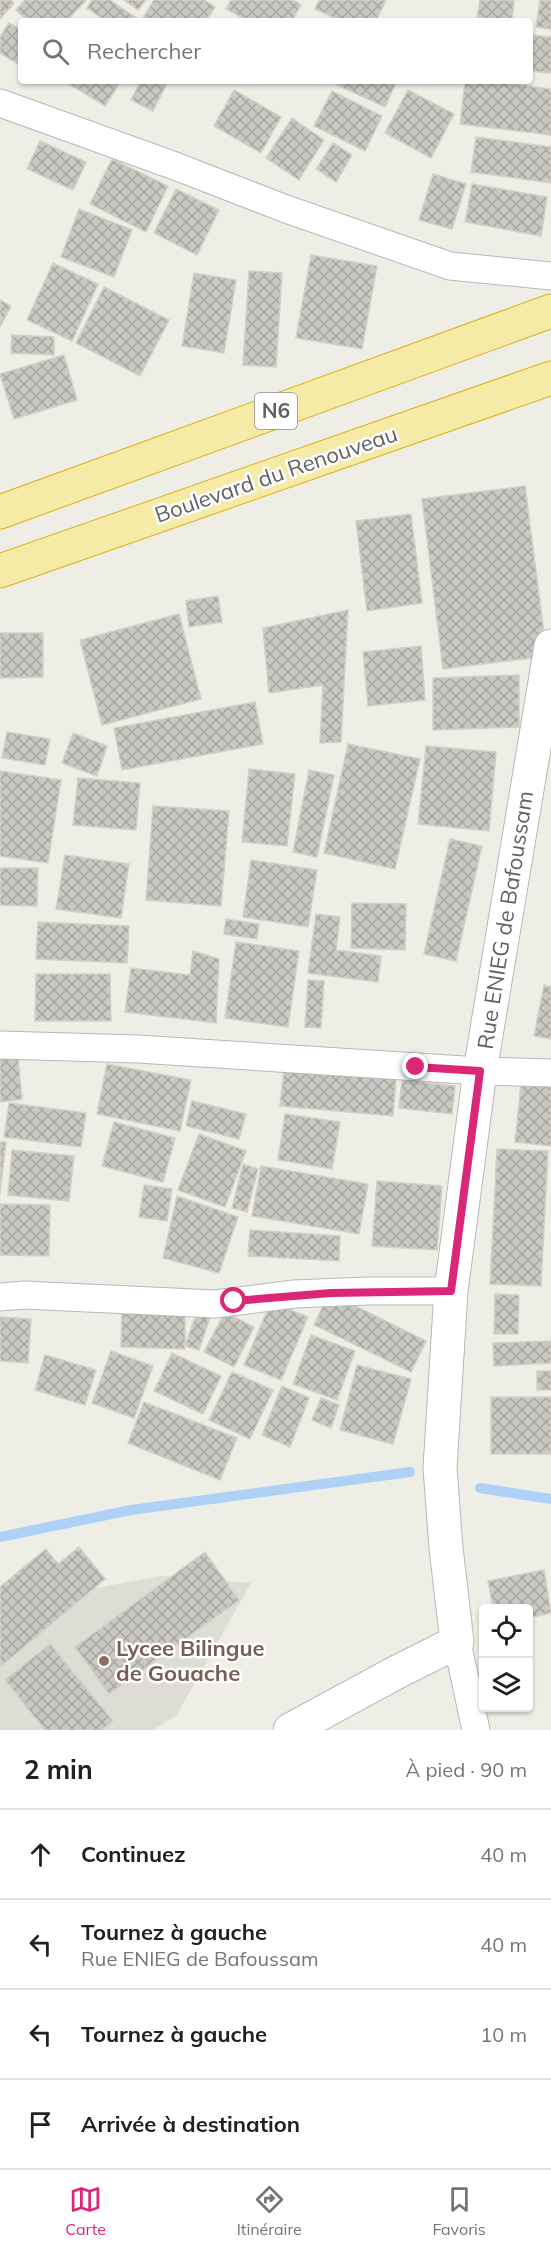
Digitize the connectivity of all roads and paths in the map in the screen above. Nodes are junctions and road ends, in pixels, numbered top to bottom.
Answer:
1 (0, 103) edge
2 (551, 276) edge
3 (551, 311) edge
4 (551, 378) edge
5 (0, 512) edge
6 (0, 571) edge
7 (551, 646) edge
8 (548, 684) edge
9 (0, 1045) edge
10 (480, 1071) junction
11 (551, 1073) edge
12 (451, 1291) junction
13 (0, 1297) edge
14 (457, 1642) junction
15 (290, 1730) edge
16 (476, 1730) edge

1 - 2 street
3 - 5 highway, N6
4 - 6 highway, Boulevard du Renouveau
7 - 8 street, Rue ENIEG de Bafoussam
8 - 10 street, Rue ENIEG de Bafoussam
9 - 10 street
10 - 11 street
10 - 12 street, Rue ENIEG de Bafoussam
12 - 13 street
12 - 14 street, Rue ENIEG de Bafoussam
14 - 15 street
14 - 16 street, Rue ENIEG de Bafoussam

